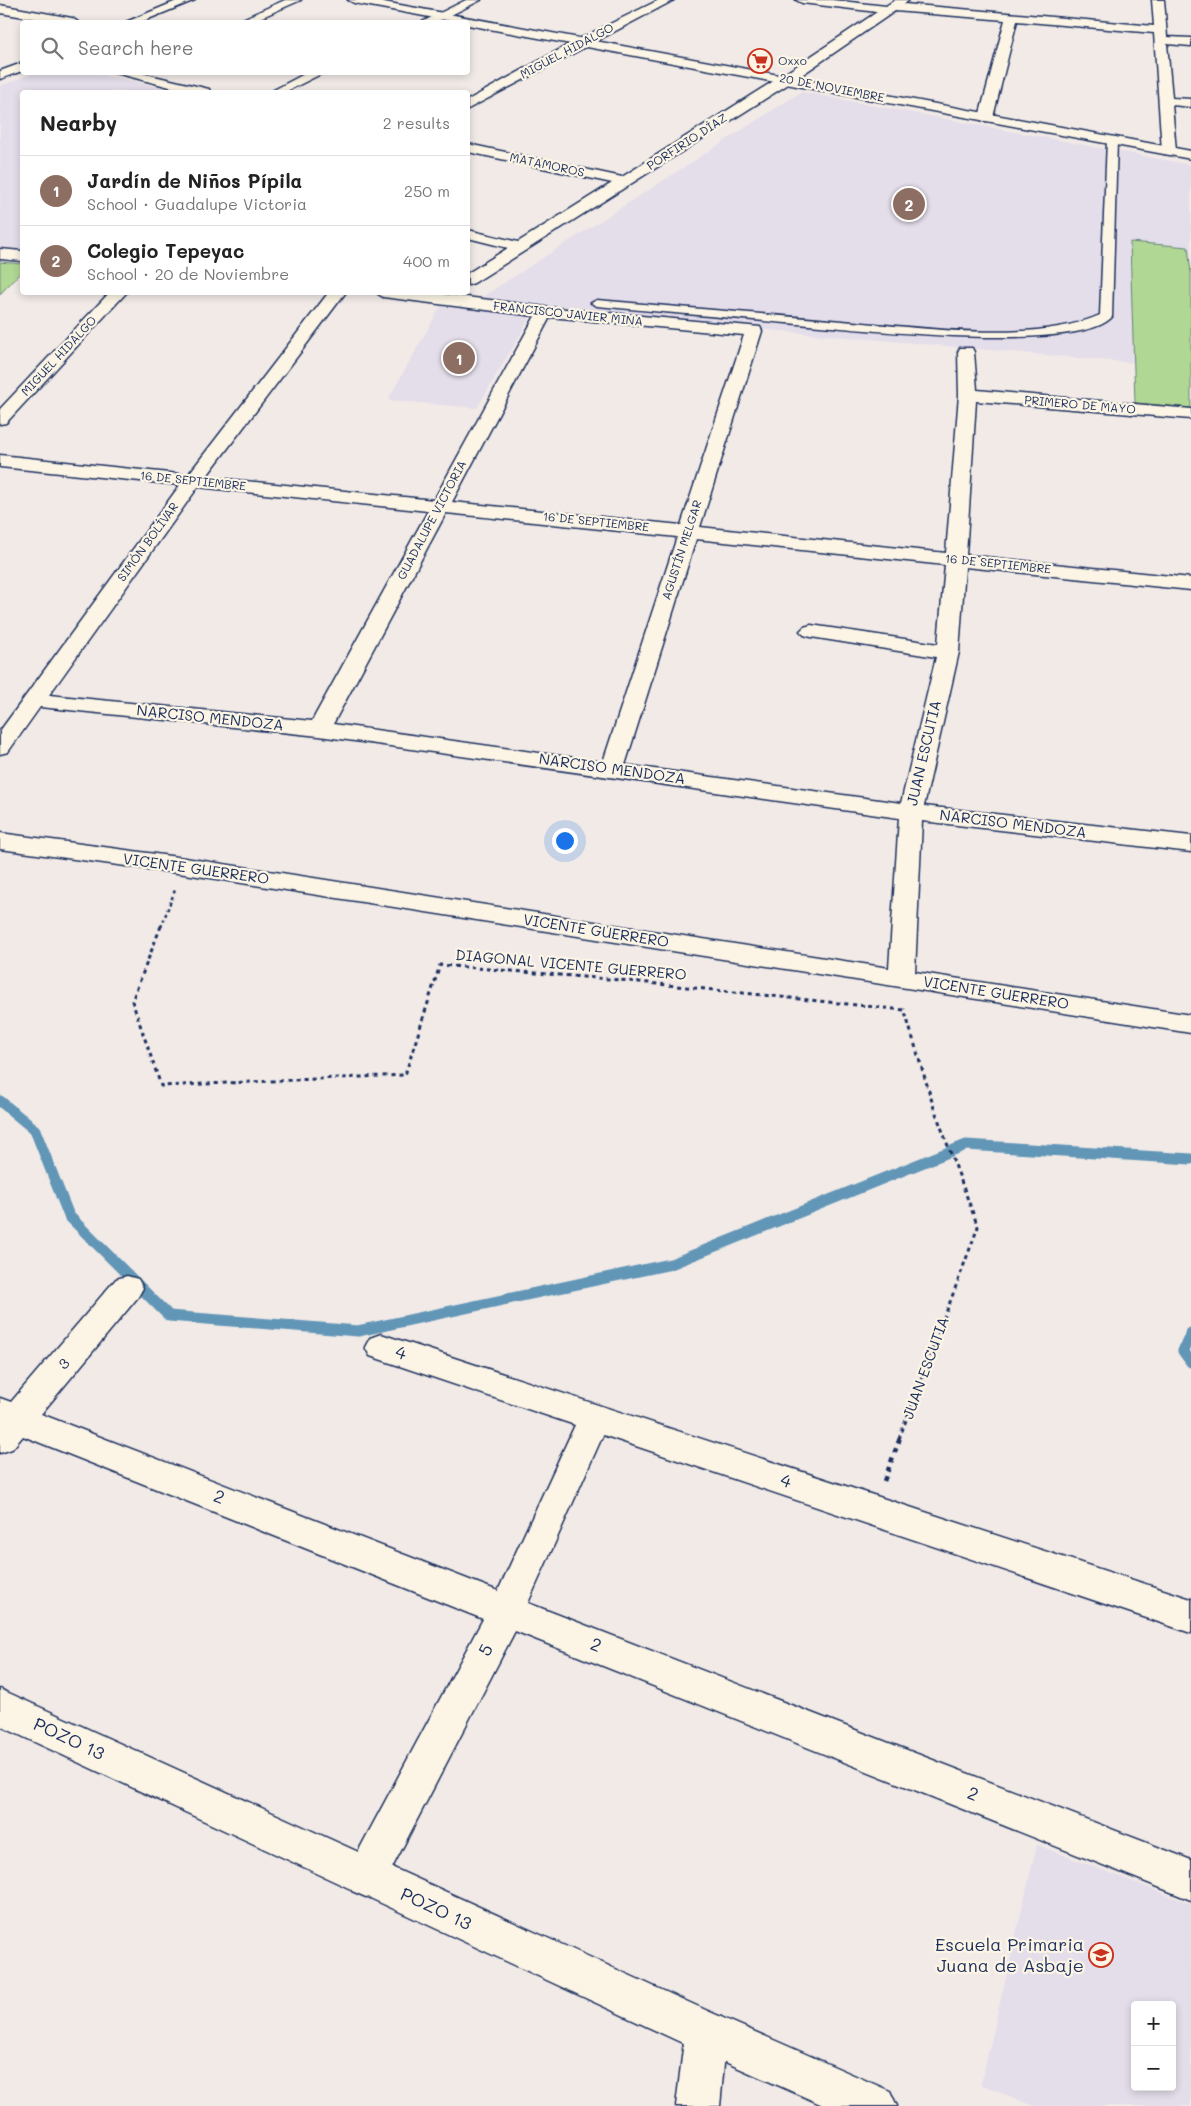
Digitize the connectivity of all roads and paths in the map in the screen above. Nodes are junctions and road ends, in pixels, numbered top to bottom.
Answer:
1 (189, 0) edge
2 (295, 0) edge
3 (354, 0) edge
4 (475, 0) edge
5 (668, 0) edge
6 (802, 0) edge
7 (1158, 0) edge
8 (895, 6) edge
9 (0, 8) edge
10 (440, 17) junction
11 (1012, 18) junction
12 (62, 20) edge
13 (137, 20) edge
14 (247, 20) edge
15 (433, 20) edge
16 (456, 20) edge
17 (470, 23) edge
18 (1160, 35) junction
19 (1191, 42) edge
20 (581, 43) junction
21 (20, 68) edge
22 (0, 75) edge
23 (131, 75) edge
24 (313, 75) edge
25 (785, 80) junction
26 (195, 90) edge
27 (280, 90) edge
28 (1165, 101) junction
29 (1191, 103) edge
30 (470, 104) edge
31 (986, 117) junction
32 (1112, 140) junction
33 (470, 148) edge
34 (1169, 151) junction
35 (1191, 155) edge
36 (626, 182) junction
37 (470, 234) edge
38 (522, 247) junction
39 (0, 254) edge
40 (20, 256) edge
41 (470, 279) edge
42 (116, 295) edge
43 (336, 295) edge
44 (426, 295) edge
45 (441, 296) edge
46 (597, 303) dead end
47 (545, 312) junction
48 (754, 331) joint
49 (966, 352) dead end
50 (968, 395) junction
51 (1191, 414) edge
52 (0, 420) edge
53 (0, 446) edge
54 (0, 461) edge
55 (198, 474) junction
56 (444, 497) junction
57 (690, 524) junction
58 (957, 552) junction
59 (1191, 568) edge
60 (1191, 584) edge
61 (811, 631) dead end
62 (948, 652) junction
63 (32, 700) junction
64 (319, 729) junction
65 (0, 747) edge
66 (612, 769) junction
67 (911, 812) junction
68 (0, 841) edge
69 (1191, 844) edge
70 (185, 866) junction
71 (901, 978) junction
72 (904, 1010) junction
73 (1191, 1024) edge
74 (127, 1288) dead end
75 (381, 1347) dead end
76 (595, 1417) junction
77 (6, 1424) edge
78 (874, 1510) junction
79 (508, 1610) junction
80 (1191, 1616) edge
81 (0, 1707) edge
82 (366, 1876) junction
83 (1191, 1880) edge
84 (706, 2032) junction
85 (698, 2106) edge
86 (875, 2106) edge

1 - 13 street
2 - 14 street
3 - 10 street, 20 DE NOVIEMBRE
4 - 10 street
5 - 20 street, MIGUEL HIDALGO
6 - 8 street
7 - 18 street
8 - 11 street
8 - 25 street, PORFIRIO DÍAZ
9 - 12 street
10 - 15 street
10 - 16 street, 20 DE NOVIEMBRE
11 - 18 street
11 - 31 street
17 - 20 street, 20 DE NOVIEMBRE
18 - 19 street
18 - 28 street
20 - 25 street, 20 DE NOVIEMBRE
20 - 30 street, MIGUEL HIDALGO
21 - 22 street
23 - 26 street
24 - 27 street
25 - 31 street, 20 DE NOVIEMBRE
25 - 36 street, PORFIRIO DÍAZ
28 - 29 street
28 - 34 street
31 - 32 street, 20 DE NOVIEMBRE
32 - 34 street, 20 DE NOVIEMBRE
32 - 46 lane
33 - 36 street, MATAMOROS
34 - 35 street, 20 DE NOVIEMBRE
36 - 38 street, PORFIRIO DÍAZ
37 - 38 street
38 - 41 street, PORFIRIO DÍAZ
39 - 40 street
42 - 52 street, MIGUEL HIDALGO
43 - 55 street, SIMÓN BOLÍVAR
44 - 45 street, FRANCISCO JAVIER MINA
45 - 47 street, FRANCISCO JAVIER MINA
47 - 48 street, FRANCISCO JAVIER MINA
47 - 56 street, GUADALUPE VICTORIA
48 - 57 street, AGUSTÍN MELGAR
49 - 50 street, JUAN ESCUTIA
50 - 51 street, PRIMERO DE MAYO
50 - 58 street, JUAN ESCUTIA
53 - 55 street, 16 DE SEPTIEMBRE
54 - 55 street, 16 DE SEPTIEMBRE
55 - 56 street, 16 DE SEPTIEMBRE
55 - 63 street, SIMÓN BOLÍVAR
56 - 57 street, 16 DE SEPTIEMBRE
56 - 64 street, GUADALUPE VICTORIA
57 - 58 street, 16 DE SEPTIEMBRE
57 - 66 street, AGUSTÍN MELGAR
58 - 59 street, 16 DE SEPTIEMBRE
58 - 60 street, 16 DE SEPTIEMBRE
58 - 62 street, JUAN ESCUTIA
61 - 62 street
62 - 67 street, JUAN ESCUTIA
63 - 64 street, NARCISO MENDOZA
63 - 65 street, SIMÓN BOLÍVAR
64 - 66 street, NARCISO MENDOZA
66 - 67 street, NARCISO MENDOZA
67 - 69 street, NARCISO MENDOZA
67 - 71 street, JUAN ESCUTIA
68 - 70 street, VICENTE GUERRERO
70 - 71 street, VICENTE GUERRERO
70 - 72 path, DIAGONAL VICENTE GUERRERO
71 - 72 path
71 - 73 street, VICENTE GUERRERO
72 - 78 path, JUAN ESCUTIA
74 - 77 street, 3
75 - 76 street, 4
76 - 78 street, 4
76 - 79 street, 5
77 - 79 street, 2
78 - 80 street, 4
79 - 82 street, 5
79 - 83 street, 2
81 - 82 street, POZO 13
82 - 84 street, POZO 13
84 - 85 street
84 - 86 street, POZO 13

